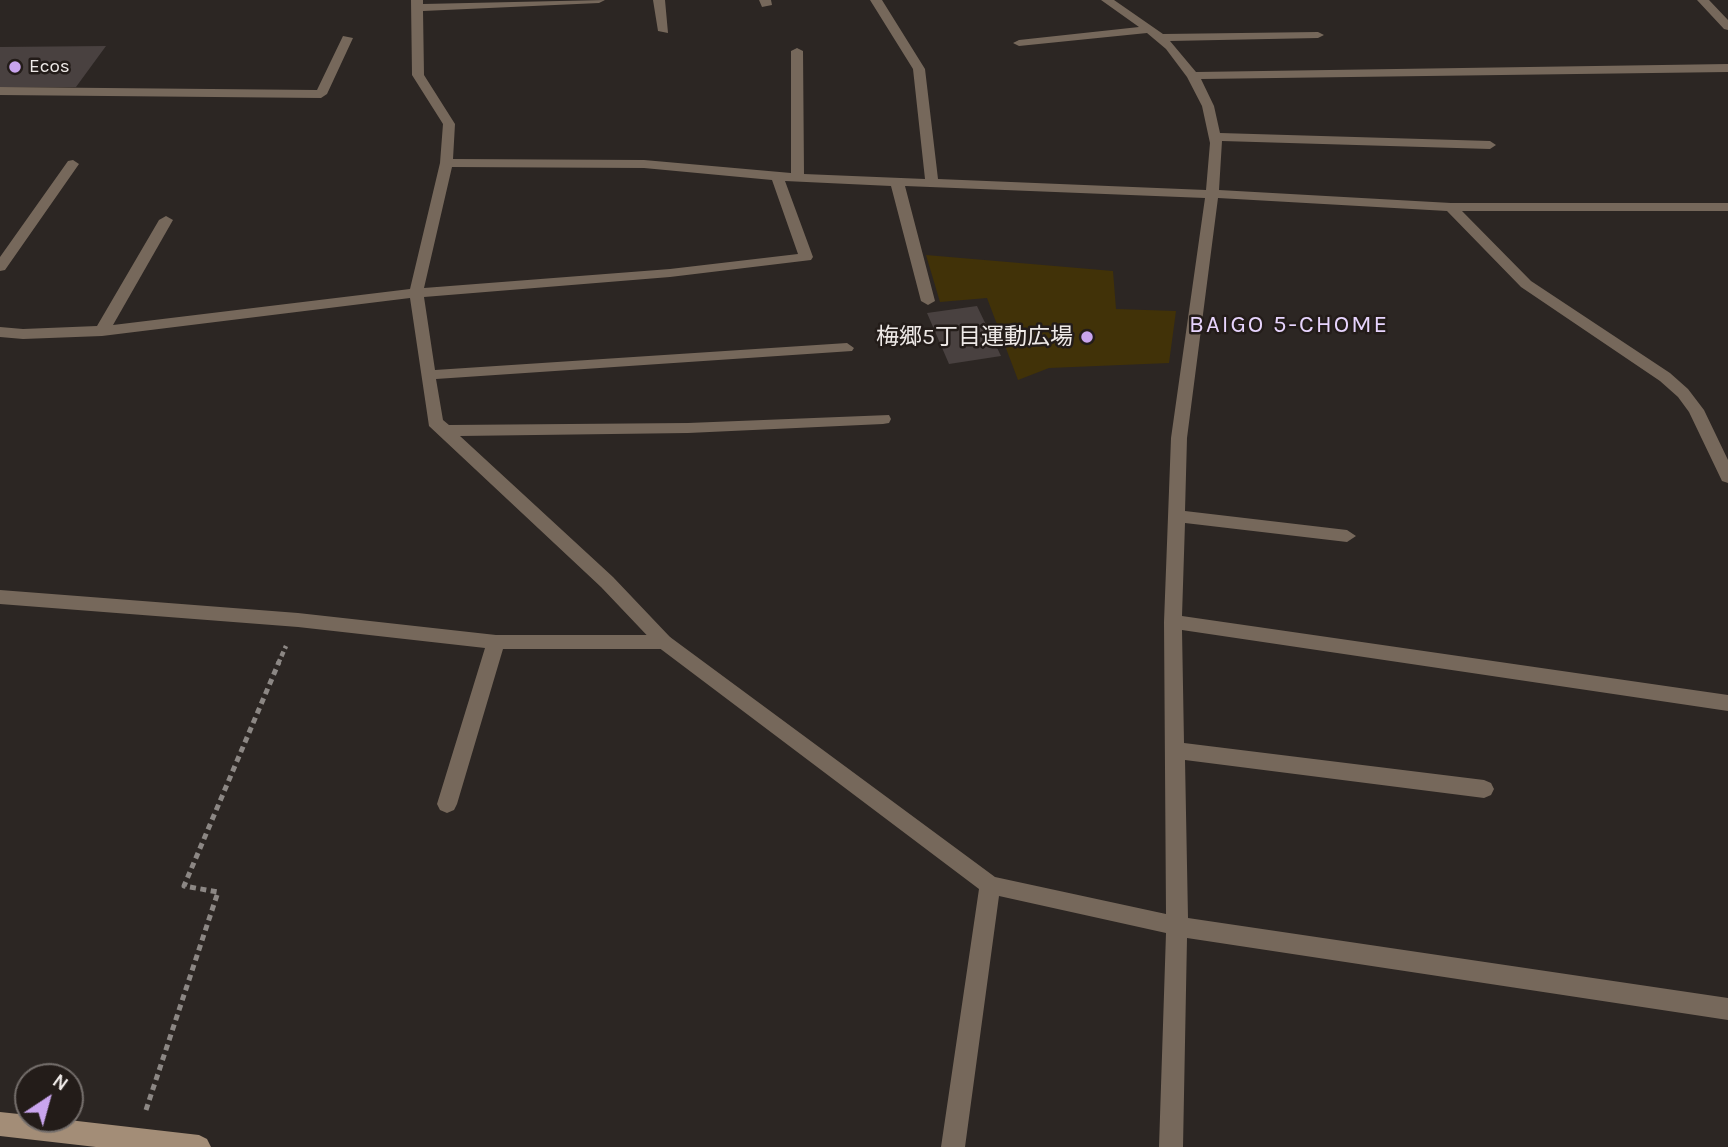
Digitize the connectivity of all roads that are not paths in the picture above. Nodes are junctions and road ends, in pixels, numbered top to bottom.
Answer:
1 (599, 0) edge
2 (659, 0) edge
3 (876, 0) edge
4 (1107, 0) edge
5 (1703, 0) edge
6 (418, 4) edge
7 (1728, 27) edge
8 (664, 31) dead end
9 (1155, 33) junction
10 (1318, 35) dead end
11 (347, 38) dead end
12 (1019, 43) dead end
13 (797, 51) dead end
14 (1728, 68) edge
15 (1193, 76) junction
16 (0, 91) edge
17 (1215, 137) junction
18 (1490, 145) dead end
19 (446, 163) junction
20 (73, 164) dead end
21 (777, 176) junction
22 (798, 178) junction
23 (897, 182) junction
24 (932, 183) junction
25 (1212, 194) junction
26 (1451, 207) junction
27 (1728, 207) edge
28 (166, 219) dead end
29 (0, 267) edge
30 (416, 293) junction
31 (928, 301) dead end
32 (102, 331) junction
33 (0, 332) edge
34 (847, 348) dead end
35 (428, 376) junction
36 (883, 419) dead end
37 (444, 430) junction
38 (1728, 477) edge
39 (1176, 516) junction
40 (1347, 536) dead end
41 (0, 597) edge
42 (1172, 622) junction
43 (496, 642) junction
44 (664, 642) junction
45 (1728, 703) edge
46 (1174, 750) junction
47 (1484, 789) dead end
48 (447, 804) dead end
49 (990, 885) junction
50 (1177, 926) junction
51 (1728, 1009) edge
52 (0, 1124) edge
53 (199, 1147) edge
54 (953, 1147) edge
55 (1171, 1147) edge

1 - 6 street
2 - 8 street
3 - 24 street
4 - 9 street
5 - 7 street
6 - 19 street
9 - 10 street
9 - 12 street
9 - 15 street
11 - 16 street
13 - 22 street
14 - 15 street
15 - 17 street
17 - 18 street
17 - 25 street
19 - 21 street
19 - 30 street
20 - 29 street
21 - 22 street
21 - 30 street
22 - 23 street
23 - 24 street
23 - 31 street
24 - 25 street
25 - 26 street
25 - 39 street
26 - 27 street
26 - 38 street
28 - 32 street
30 - 32 street
30 - 35 street
32 - 33 street
34 - 35 street
35 - 37 street
36 - 37 street
37 - 44 street
39 - 40 street
39 - 42 street
41 - 43 street
42 - 45 street
42 - 46 street
43 - 44 street
43 - 48 street
44 - 49 street
46 - 47 street
46 - 50 street
49 - 50 street
49 - 54 street
50 - 51 street
50 - 55 street
52 - 53 main road

